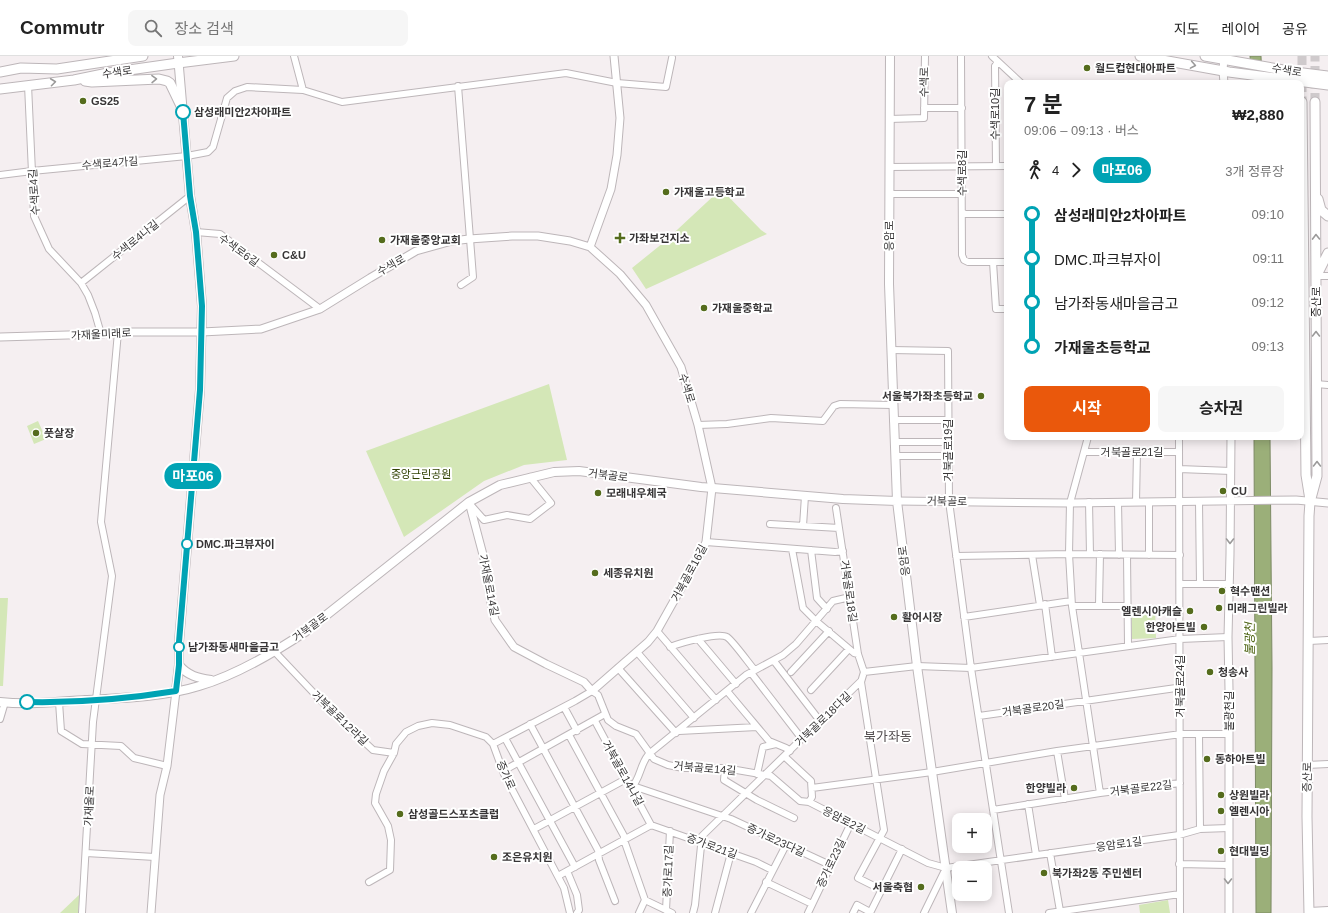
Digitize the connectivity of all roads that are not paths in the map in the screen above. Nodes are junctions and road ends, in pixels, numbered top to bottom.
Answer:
1 (143, 56) edge
2 (234, 56) edge
3 (294, 56) edge
4 (614, 56) edge
5 (890, 56) edge
6 (925, 56) edge
7 (961, 56) edge
8 (992, 56) edge
9 (1140, 56) edge
10 (1205, 56) edge
11 (672, 58) dead end
12 (1226, 58) edge
13 (178, 59) edge
14 (998, 62) junction
15 (1226, 71) junction
16 (0, 72) edge
17 (1328, 76) edge
18 (1296, 79) edge
19 (74, 80) junction
20 (1017, 80) edge
21 (1224, 80) edge
22 (1304, 80) edge
23 (617, 83) junction
24 (1328, 85) edge
25 (28, 86) junction
26 (458, 86) junction
27 (0, 89) edge
28 (303, 90) junction
29 (1315, 102) tunnel mouth
30 (182, 108) junction
31 (924, 108) junction
32 (962, 108) junction
33 (889, 119) junction
34 (187, 156) junction
35 (962, 166) junction
36 (996, 166) junction
37 (1004, 166) edge
38 (889, 167) junction
39 (32, 171) junction
40 (1315, 174) junction
41 (0, 175) edge
42 (889, 194) junction
43 (962, 194) junction
44 (190, 196) junction
45 (962, 212) junction
46 (1004, 214) edge
47 (1328, 216) edge
48 (196, 232) junction
49 (469, 238) junction
50 (590, 247) junction
51 (1328, 253) edge
52 (993, 262) junction
53 (1004, 262) edge
54 (1304, 276) edge
55 (1316, 276) junction
56 (1328, 276) edge
57 (81, 283) junction
58 (462, 285) dead end
59 (320, 309) junction
60 (1004, 309) edge
61 (118, 332) junction
62 (202, 332) junction
63 (101, 334) junction
64 (0, 335) edge
65 (891, 350) junction
66 (1316, 384) junction
67 (1328, 385) edge
68 (893, 405) junction
69 (893, 420) junction
70 (948, 420) junction
71 (698, 425) junction
72 (1087, 440) edge
73 (1179, 440) edge
74 (1231, 440) edge
75 (894, 442) junction
76 (948, 442) junction
77 (1084, 452) junction
78 (1137, 452) junction
79 (1179, 452) junction
80 (895, 456) junction
81 (948, 456) junction
82 (1179, 469) junction
83 (1231, 471) junction
84 (530, 477) junction
85 (712, 488) junction
86 (805, 496) junction
87 (897, 501) junction
88 (949, 501) junction
89 (469, 502) junction
90 (1089, 502) junction
91 (1118, 502) junction
92 (1136, 502) junction
93 (1149, 502) junction
94 (1180, 502) junction
95 (1199, 502) junction
96 (1230, 502) junction
97 (1310, 502) junction
98 (1070, 503) junction
99 (1328, 503) edge
100 (836, 508) dead end
101 (770, 524) dead end
102 (803, 526) junction
103 (839, 528) junction
104 (706, 542) junction
105 (792, 549) junction
106 (811, 550) junction
107 (843, 551) junction
108 (1069, 554) junction
109 (1090, 554) junction
110 (1100, 554) junction
111 (1032, 555) junction
112 (1119, 555) junction
113 (1127, 555) junction
114 (1149, 555) junction
115 (1180, 555) junction
116 (956, 556) junction
117 (1180, 584) junction
118 (1200, 584) junction
119 (1229, 584) junction
120 (850, 597) junction
121 (1072, 603) junction
122 (1043, 604) junction
123 (1099, 606) junction
124 (1127, 606) junction
125 (827, 608) junction
126 (964, 616) junction
127 (816, 621) junction
128 (657, 631) junction
129 (828, 631) junction
130 (1228, 637) junction
131 (1180, 638) junction
132 (698, 639) junction
133 (1328, 640) edge
134 (1309, 641) junction
135 (1128, 645) junction
136 (670, 646) junction
137 (849, 649) junction
138 (274, 650) junction
139 (637, 652) junction
140 (1079, 653) junction
141 (858, 654) junction
142 (1052, 657) junction
143 (774, 662) junction
144 (179, 665) junction
145 (917, 666) junction
146 (618, 668) junction
147 (971, 668) junction
148 (753, 672) junction
149 (791, 672) dead end
150 (864, 672) junction
151 (214, 680) junction
152 (861, 681) junction
153 (736, 684) junction
154 (1180, 689) junction
155 (812, 690) dead end
156 (176, 691) junction
157 (592, 691) junction
158 (727, 691) junction
159 (96, 700) junction
160 (716, 700) junction
161 (1087, 700) junction
162 (2, 702) edge
163 (58, 702) junction
164 (564, 707) junction
165 (605, 714) junction
166 (979, 716) junction
167 (694, 718) junction
168 (0, 719) edge
169 (595, 721) junction
170 (820, 721) junction
171 (530, 724) junction
172 (757, 727) junction
173 (577, 731) junction
174 (677, 732) junction
175 (1181, 734) junction
176 (1199, 734) junction
177 (1229, 734) junction
178 (569, 735) junction
179 (505, 738) junction
180 (802, 739) junction
181 (494, 744) junction
182 (777, 744) junction
183 (92, 745) junction
184 (1094, 746) junction
185 (543, 749) junction
186 (790, 751) junction
187 (1057, 751) junction
188 (394, 753) junction
189 (650, 753) junction
190 (784, 756) junction
191 (518, 763) junction
192 (986, 763) junction
193 (1328, 764) edge
194 (1307, 765) junction
195 (167, 766) junction
196 (725, 768) junction
197 (503, 771) junction
198 (932, 772) junction
199 (757, 774) junction
200 (764, 776) junction
201 (626, 779) junction
202 (876, 780) junction
203 (1180, 783) junction
204 (631, 788) junction
205 (812, 788) junction
206 (601, 793) junction
207 (747, 793) junction
208 (1100, 793) junction
209 (1065, 799) junction
210 (809, 802) junction
211 (1028, 804) junction
212 (575, 807) junction
213 (993, 810) junction
214 (722, 816) junction
215 (794, 818) dead end
216 (550, 820) junction
217 (851, 823) junction
218 (651, 825) junction
219 (1228, 828) junction
220 (534, 829) junction
221 (1200, 829) junction
222 (670, 831) junction
223 (1179, 835) junction
224 (880, 838) junction
225 (624, 840) junction
226 (700, 842) junction
227 (786, 845) junction
228 (902, 849) junction
229 (86, 853) junction
230 (731, 853) junction
231 (598, 854) junction
232 (1050, 854) junction
233 (1036, 855) junction
234 (155, 857) junction
235 (1001, 860) junction
236 (1179, 864) junction
237 (830, 865) junction
238 (1228, 865) junction
239 (575, 867) junction
240 (946, 868) junction
241 (772, 870) junction
242 (567, 871) junction
243 (558, 876) junction
244 (369, 882) dead end
245 (766, 882) junction
246 (882, 890) junction
247 (1180, 894) junction
248 (645, 900) junction
249 (615, 902) dead end
250 (812, 904) junction
251 (1328, 910) edge
252 (669, 912) edge
253 (1060, 912) junction
254 (1309, 912) edge
255 (82, 913) edge
256 (151, 913) edge
257 (570, 913) edge
258 (577, 913) edge
259 (638, 913) edge
260 (693, 913) edge
261 (715, 913) edge
262 (751, 913) edge
263 (808, 913) edge
264 (853, 913) edge
265 (870, 913) edge
266 (924, 913) edge
267 (952, 913) edge
268 (1009, 913) edge
269 (1049, 913) edge
270 (1180, 913) edge
271 (1229, 913) edge

1 - 16 main road, 수색로
2 - 13 main road, 수색로
3 - 28 street
4 - 23 street
5 - 33 main road, 응암로
6 - 31 street, 수색로
7 - 32 street, 수색로8길
8 - 14 street, 수색로10길
9 -> 15 main road, 수색로
10 - 12 main road, 수색로
11 - 23 street
12 - 15 street
12 - 18 main road, 수색로
13 - 19 main road, 수색로
13 - 30 main road
14 - 20 street, 수색로10길
14 - 36 street, 수색로10길
15 - 18 main road, 수색로
15 - 21 street
17 - 18 main road, 수색로
25 -> 19 main road, 수색로
19 -> 30 main road
22 - 24 main road, 수색로
23 - 26 street
23 - 50 street
25 - 27 main road, 수색로
25 - 39 street, 수색로4길
26 - 28 street
26 - 49 street
28 - 34 street
29 - 40 main road, 증산로
30 - 34 main road
31 - 32 street, 수색로
31 - 33 street, 수색로
32 - 35 street, 수색로8길
33 - 38 main road, 응암로
34 - 39 street, 수색로4가길
34 - 44 main road
35 - 36 street
35 - 38 street
35 - 43 street, 수색로8길
36 - 37 street
38 - 42 main road, 응암로
39 - 41 street, 수색로4가길
39 - 57 street, 수색로4길
40 - 47 main road
55 -> 40 main road, 증산로
42 - 43 street
42 - 65 main road, 응암로
43 - 45 street, 수색로8길
44 - 48 main road
44 - 57 street, 수색로4나길
45 - 46 street
45 - 52 street, 수색로8길
48 - 59 street, 수색로6길
48 - 62 main road
49 - 50 street, 수색로
49 - 58 street
49 - 59 street, 수색로
50 - 71 street, 수색로
51 - 55 main road
52 - 53 street, 수색로8길
52 - 60 street
54 - 97 main road, 증산로
55 - 56 street
66 -> 55 main road, 증산로
57 - 63 street, 수색로4길
59 - 62 street, 수색로
61 - 62 street, 가재울미래로
61 - 63 street, 가재울미래로
61 - 159 street, 가재울로
62 - 144 main road
63 - 64 street, 가재울미래로
65 - 68 main road, 응암로
65 - 70 street, 거북골로19길
66 - 67 street
97 -> 66 main road, 증산로
68 - 69 main road, 응암로
68 - 71 street
69 - 70 street
69 - 75 main road, 응암로
70 - 76 street, 거북골로19길
71 - 85 street, 수색로
72 - 77 street, 거북골로21길
73 - 79 street, 거북골로24길
74 - 83 street, 불광천길
75 - 76 street
75 - 80 main road, 응암로
76 - 81 street, 거북골로19길
77 - 78 street, 거북골로21길
77 - 98 street, 거북골로21길
78 - 79 street, 거북골로21길
78 - 92 street
79 - 82 street, 거북골로24길
80 - 81 street
80 - 87 main road, 응암로
81 - 88 street, 거북골로19길
82 - 83 street
82 - 94 street, 거북골로24길
83 - 96 street, 불광천길
84 - 85 main road, 거북골로
84 - 89 main road, 거북골로
84 - 89 street
85 - 86 main road, 거북골로
85 - 104 street, 거북골로16길
86 - 87 main road, 거북골로
86 - 102 street
87 - 88 street, 거북골로
87 - 145 main road, 응암로
88 - 98 street, 거북골로
88 - 116 street
89 - 138 main road, 거북골로
89 - 157 street, 가재울로14길
90 - 91 street, 거북골로
90 - 98 street, 거북골로
90 - 109 street
91 - 92 street, 거북골로
91 - 112 street
92 - 93 street, 거북골로
93 - 94 street, 거북골로
93 - 114 street
94 - 95 street, 거북골로
94 - 115 street, 거북골로24길
95 - 96 street, 거북골로
95 - 118 street
96 - 97 street, 거북골로
96 -> 119 street, 불광천길
97 - 99 street
97 - 134 main road, 증산로
98 - 108 street, 거북골로22길
100 - 103 street, 거북골로18길
101 - 102 street
102 - 103 street
103 - 107 street, 거북골로18길
104 - 105 street
104 - 128 street, 거북골로16길
105 - 106 street
105 - 127 street
106 - 107 street
106 - 125 street
107 - 120 street, 거북골로18길
108 - 109 street
108 - 111 street
108 - 121 street, 거북골로22길
109 - 110 street
110 - 112 street
110 - 123 street
111 - 116 street
111 - 122 street
112 - 113 street
113 - 114 street
113 - 124 street
114 - 115 street
115 - 117 street, 거북골로24길
116 - 126 street
117 - 118 street
117 - 131 street, 거북골로24길
118 - 119 street
119 - 130 street, 불광천길
120 - 125 street
120 - 141 street, 거북골로18길
121 - 122 street
121 - 123 street
121 - 140 street, 거북골로22길
122 - 126 street
122 - 142 street
123 - 124 street
124 - 135 street
125 - 127 street
126 - 147 street
127 - 129 street
127 - 143 street
128 - 136 street
128 - 139 street, 거북골로16길
129 - 137 street
129 - 149 street
130 - 131 street, 거북골로24길
130 - 177 street, 불광천길
131 - 135 street
131 - 154 street, 거북골로24길
132 - 136 street
132 - 148 street
132 - 153 street
133 - 134 street
134 - 194 main road, 증산로
135 - 140 street
136 - 160 street
137 - 141 street
137 - 155 street
138 - 151 main road, 거북골로
138 - 188 street, 거북골로12라길
139 - 146 street, 거북골로16길
139 - 167 street
140 - 142 street
140 - 161 street, 거북골로22길
141 - 150 street, 거북골로18길
142 - 147 street
143 - 148 street
143 - 170 street
144 - 151 main road
144 - 156 main road
145 - 147 street
145 - 150 street
145 - 198 main road, 응암로
146 - 157 street, 거북골로16길
146 - 174 street
147 - 166 street
148 - 153 street
148 - 180 street
150 - 152 street
151 - 156 main road, 거북골로
152 - 170 street, 거북골로18다길
152 - 202 street
153 - 158 street
154 - 161 street
154 - 175 street, 거북골로24길
156 - 159 main road, 거북골로
156 - 195 street
157 - 164 street
157 - 165 street, 거북골로14길
158 - 160 street
158 - 172 street
159 - 163 main road, 거북골로
159 - 183 street, 가재울로
160 - 167 street
161 - 166 street, 거북골로20길
161 - 184 street, 거북골로22길
162 - 163 main road, 거북골로
162 - 168 street
163 - 183 street
164 - 171 street
164 - 173 street
165 - 169 street
165 - 189 street, 거북골로14길
166 - 192 street
167 - 174 street
169 - 173 street
169 - 201 street, 거북골로14나길
170 - 180 street, 거북골로18다길
171 - 179 street
171 - 185 street
172 - 174 street
172 - 182 street
173 - 178 street
174 - 189 street
175 - 176 street
175 - 184 street
175 - 203 street, 거북골로24길
176 - 177 street
176 - 221 street
177 - 219 street, 불광천길
178 - 185 street
178 - 206 street, 증가로17길
179 - 181 street
179 - 191 street
180 - 186 street, 거북골로18다길
181 - 188 street
181 - 197 street, 증가로
182 - 186 street
182 - 199 street
183 - 195 street
183 - 229 street, 가재울로
184 - 187 street
184 - 208 street, 거북골로22길
185 - 191 street
185 - 212 street
186 - 190 street, 거북골로18다길
187 - 192 street
187 - 209 street
188 - 244 street
189 - 196 street, 거북골로14길
189 - 204 street
190 - 200 street, 거북골로18다길
190 - 205 street
191 - 197 street
191 - 216 street
192 - 198 street
192 - 213 street
193 - 194 street
194 - 254 main road, 증산로
195 - 234 street
196 - 199 street, 거북골로14길
196 - 207 street
197 - 220 street, 증가로
198 - 202 street
198 - 240 main road, 응암로
199 - 200 street, 거북골로14길
200 - 207 street, 거북골로18다길
200 - 210 street, 거북골로14길
201 - 204 street, 거북골로14나길
201 - 206 street
202 - 205 street
202 - 224 street
203 - 208 street, 거북골로22길
203 - 223 street, 거북골로24길
204 - 214 street, 증가로23다길
204 - 218 street, 거북골로14나길
205 - 210 street
206 - 212 street
206 - 225 street, 증가로17길
207 - 214 street
207 - 215 street
208 - 209 street
209 - 211 street
210 - 217 street, 응암로2길
211 - 213 street
211 - 233 street
212 - 216 street
212 - 231 street
213 - 235 street
214 - 226 street
214 - 227 street, 증가로23다길
216 - 220 street
216 - 239 street
217 - 224 street, 응암로2길
217 - 237 street, 증가로23길
218 - 222 street, 증가로21길
218 - 225 street
219 - 221 street, 응암로1길
219 - 238 street, 불광천길
220 - 243 street, 증가로
221 - 223 street, 응암로1길
222 - 226 street, 증가로21길
222 - 252 street, 증가로17길
223 - 232 street, 응암로1길
223 - 236 street, 거북골로24길
224 - 228 street, 응암로2길
224 - 246 street, 응암로2길
225 - 231 street
225 - 248 street, 증가로17길
226 - 230 street, 증가로21길
226 - 260 street
227 - 237 street, 증가로23다길
227 - 241 street
228 - 240 street, 응암로2길
228 - 246 street
229 - 234 street
229 - 255 street, 가재울로
230 - 241 street, 증가로21길
230 - 261 street
231 - 239 street
231 - 249 street
232 - 233 street, 응암로1길
232 - 253 street
233 - 235 street, 응암로1길
234 - 256 street
235 - 240 street, 응암로1길
235 - 268 street
236 - 238 street
236 - 247 street, 거북골로24길
237 - 250 street, 증가로23길
238 -> 271 street, 불광천길
239 - 242 street
240 - 266 street
240 - 267 main road, 응암로
241 - 245 street
242 - 243 street
242 - 258 street
243 - 257 street, 증가로
245 - 250 street
245 - 262 street
246 - 265 street
247 - 253 street
247 - 270 street, 거북골로24길
248 - 252 street, 증가로17길
248 - 259 street, 증가로17길
250 - 263 street, 증가로23길
251 - 254 street
253 - 269 street
264 - 265 street

